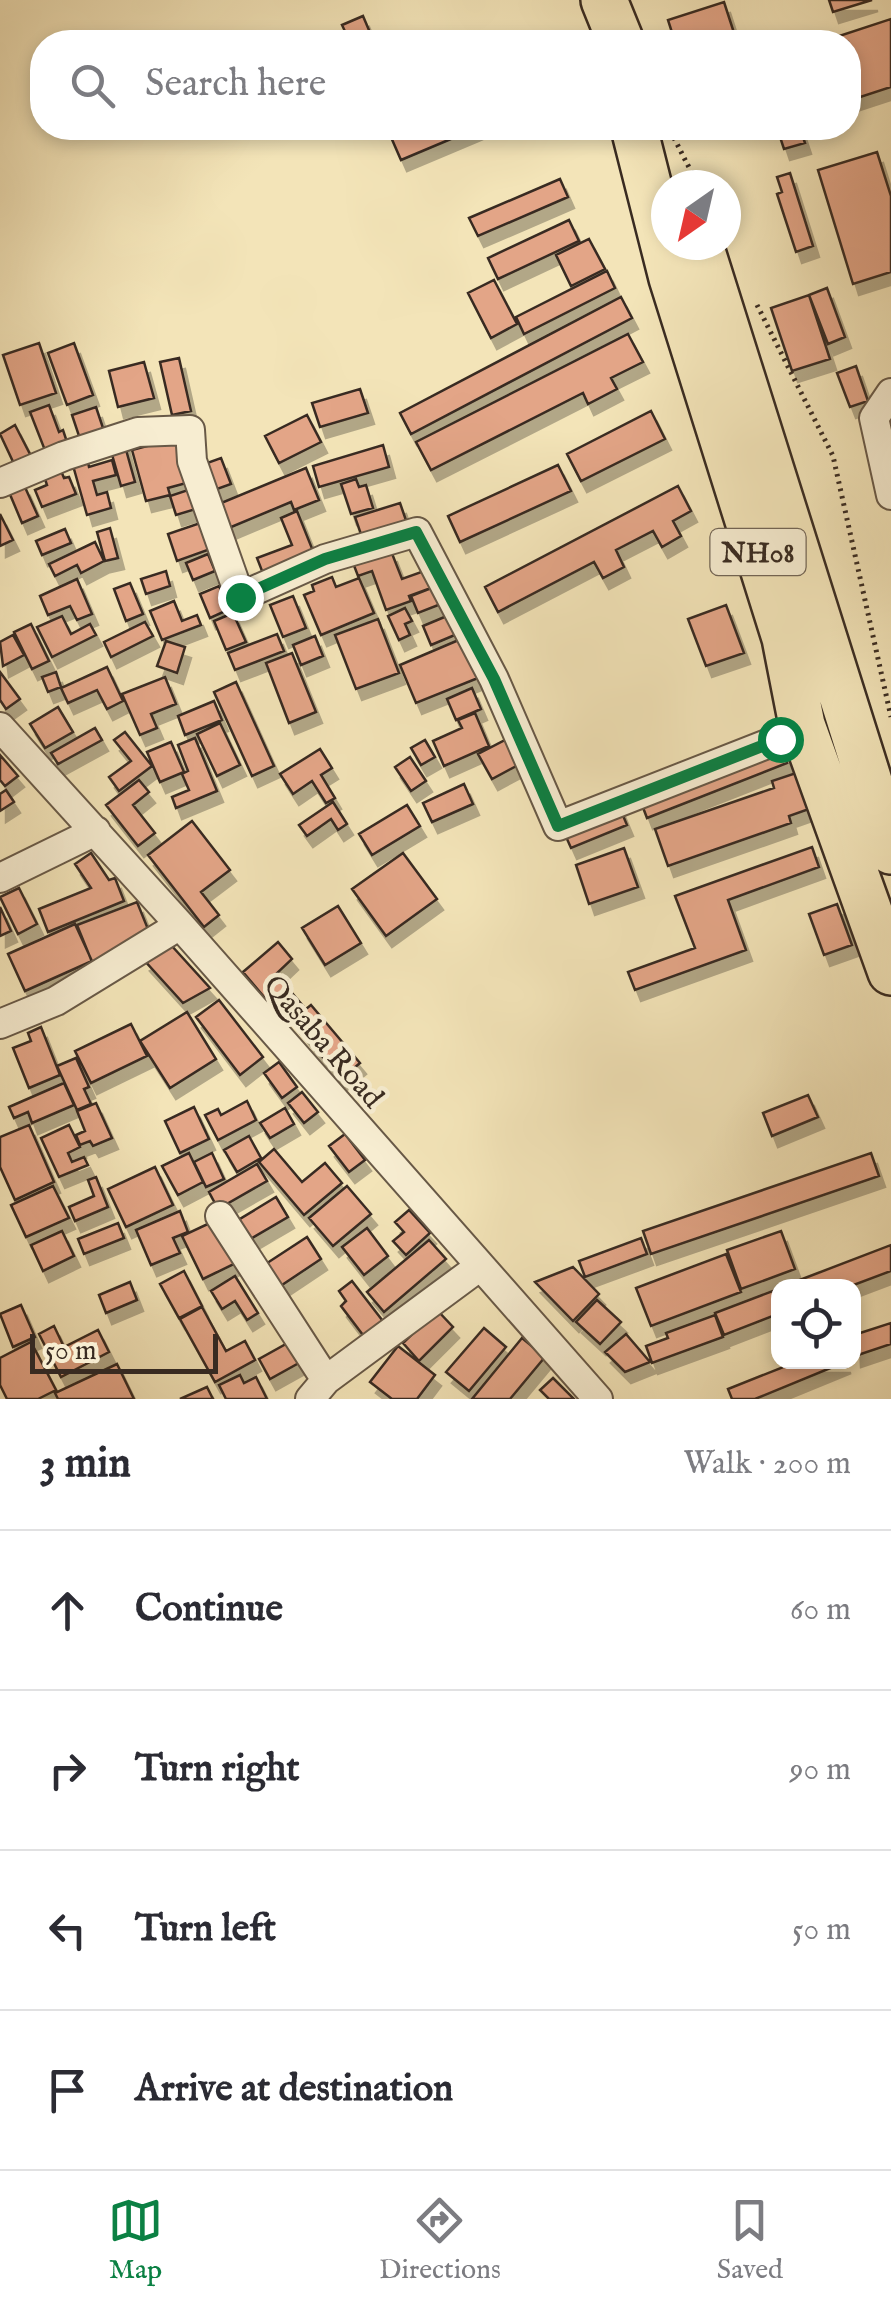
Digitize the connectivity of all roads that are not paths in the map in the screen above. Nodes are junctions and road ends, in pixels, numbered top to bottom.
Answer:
1 (575, 0) edge
2 (603, 0) edge
3 (586, 30) edge
4 (610, 30) edge
5 (615, 30) edge
6 (626, 140) edge
7 (639, 140) edge
8 (659, 140) edge
9 (671, 170) edge
10 (686, 262) edge
11 (891, 393) edge
12 (0, 484) edge
13 (891, 495) edge
14 (802, 725) junction
15 (0, 727) edge
16 (96, 831) junction
17 (891, 851) edge
18 (0, 878) edge
19 (180, 925) junction
20 (891, 972) edge
21 (0, 1024) edge
22 (220, 1216) dead end
23 (480, 1267) junction
24 (318, 1390) edge
25 (598, 1399) edge

1 - 3 highway
2 - 4 highway
2 - 5 highway
6 - 10 highway, NH08
7 - 10 highway, NH08
8 - 9 highway
10 - 14 highway, NH08
10 - 17 highway, NH08
11 - 13 street
12 - 14 street
14 - 20 highway, NH08
15 - 16 street, Qasaba Road
16 - 18 street
16 - 19 street, Qasaba Road
19 - 21 street
19 - 23 street, Qasaba Road
22 - 24 street
23 - 24 street
23 - 25 street, Qasaba Road

